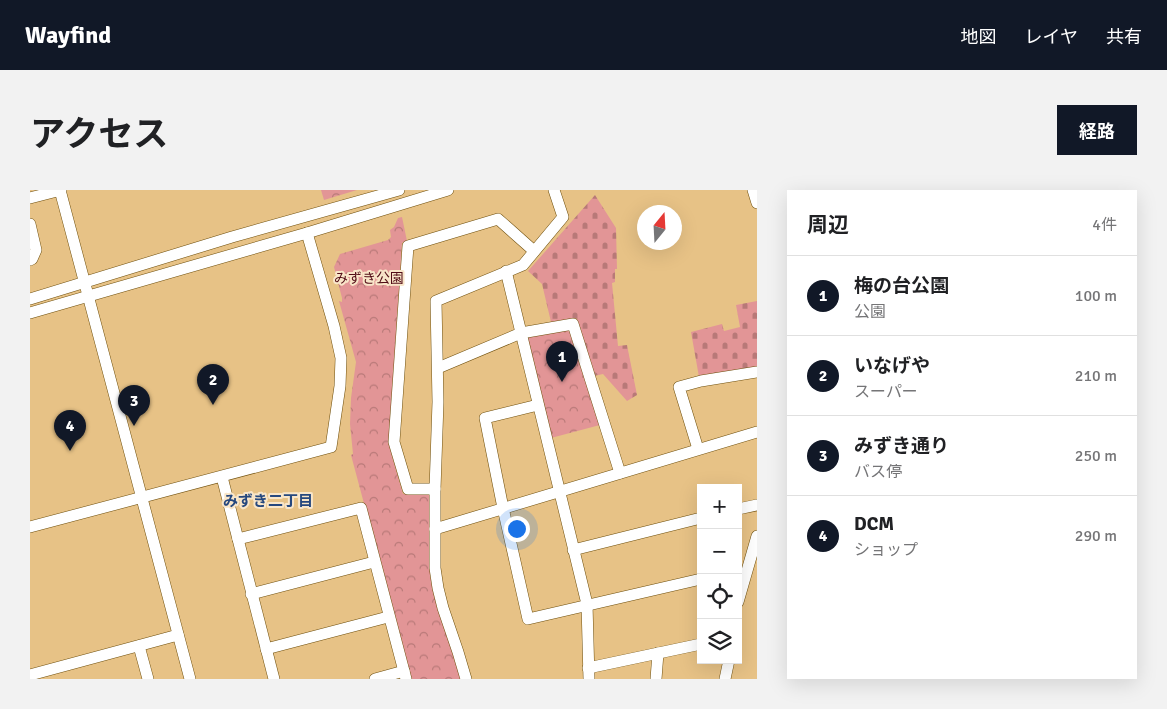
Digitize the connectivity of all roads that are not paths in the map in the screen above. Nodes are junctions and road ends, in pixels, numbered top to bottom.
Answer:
1 (60, 190) edge
2 (399, 190) edge
3 (448, 190) edge
4 (554, 190) edge
5 (754, 190) edge
6 (30, 198) edge
7 (757, 202) edge
8 (30, 224) edge
9 (307, 234) junction
10 (534, 251) junction
11 (30, 260) edge
12 (506, 271) junction
13 (84, 282) junction
14 (88, 296) junction
15 (30, 299) edge
16 (30, 313) edge
17 (521, 333) junction
18 (438, 368) junction
19 (757, 372) edge
20 (538, 405) junction
21 (757, 432) edge
22 (698, 449) junction
23 (620, 473) junction
24 (222, 477) junction
25 (435, 489) junction
26 (559, 492) junction
27 (142, 498) junction
28 (757, 504) edge
29 (503, 508) junction
30 (742, 508) edge
31 (697, 519) edge
32 (30, 527) edge
33 (434, 529) junction
34 (757, 536) edge
35 (238, 539) junction
36 (573, 550) junction
37 (374, 562) junction
38 (743, 570) edge
39 (697, 580) edge
40 (251, 594) junction
41 (586, 604) junction
42 (388, 617) junction
43 (178, 634) junction
44 (697, 645) edge
45 (139, 646) junction
46 (266, 649) junction
47 (658, 653) junction
48 (728, 664) edge
49 (588, 673) edge
50 (30, 675) edge
51 (405, 675) edge
52 (148, 679) edge
53 (190, 679) edge
54 (274, 679) edge
55 (375, 679) edge
56 (466, 679) edge
57 (656, 679) edge
58 (725, 679) edge

1 - 6 street
1 - 13 street
2 - 13 street
3 - 9 street
4 - 10 street
5 - 7 street
8 - 11 street
9 - 14 street
9 - 24 street
10 - 12 street
10 - 25 street
12 - 17 street
12 - 18 street
13 - 14 street
13 - 15 street
14 - 16 street
14 - 27 street
17 - 18 street
17 - 20 street
17 - 23 street
18 - 25 street
19 - 22 street
20 - 26 street
20 - 29 street
21 - 22 street
22 - 23 street
23 - 26 street
24 - 27 street
24 - 35 street
25 - 33 street
26 - 29 street
26 - 36 street
27 - 32 street
27 - 43 street
28 - 30 street
29 - 33 street
29 - 41 street
31 - 36 street
33 - 56 street
34 - 38 street
35 - 37 street
35 - 40 street
36 - 41 street
37 - 40 street
37 - 42 street
39 - 41 street
40 - 46 street
41 - 49 street
42 - 46 street
42 - 51 street
43 - 45 street
43 - 53 street
44 - 47 street
45 - 50 street
45 - 52 street
46 - 54 street
47 - 49 street
47 - 57 street
48 - 58 street
51 - 55 street

